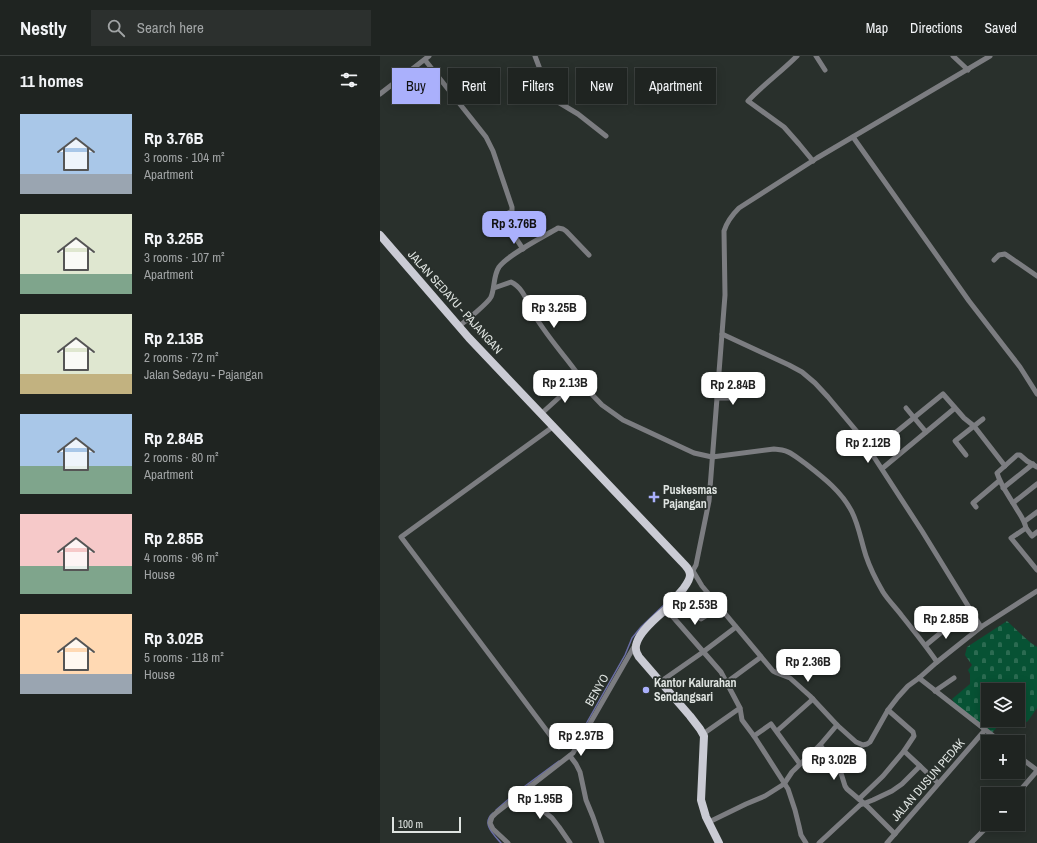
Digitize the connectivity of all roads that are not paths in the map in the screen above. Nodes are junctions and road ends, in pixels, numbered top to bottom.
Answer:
1 (429, 56) edge
2 (535, 56) edge
3 (797, 56) edge
4 (816, 56) edge
5 (953, 56) edge
6 (990, 56) edge
7 (424, 60) junction
8 (825, 70) dead end
9 (968, 70) junction
10 (380, 94) edge
11 (606, 136) dead end
12 (853, 137) junction
13 (813, 161) junction
14 (380, 235) edge
15 (523, 249) junction
16 (589, 255) dead end
17 (994, 260) dead end
18 (1037, 276) edge
19 (494, 288) junction
20 (459, 326) junction
21 (722, 334) junction
22 (579, 381) junction
23 (742, 391) dead end
24 (1037, 394) edge
25 (717, 398) junction
26 (906, 408) dead end
27 (954, 408) junction
28 (542, 414) junction
29 (914, 418) junction
30 (983, 419) dead end
31 (554, 426) junction
32 (974, 426) junction
33 (926, 432) junction
34 (870, 444) dead end
35 (873, 451) junction
36 (966, 455) dead end
37 (712, 457) junction
38 (1005, 466) junction
39 (1035, 466) edge
40 (884, 467) junction
41 (889, 476) dead end
42 (1000, 482) junction
43 (1037, 484) edge
44 (1004, 488) junction
45 (1013, 503) junction
46 (976, 507) dead end
47 (1037, 512) edge
48 (1025, 521) junction
49 (1026, 528) junction
50 (1037, 532) edge
51 (1037, 570) edge
52 (692, 573) junction
53 (1037, 591) edge
54 (675, 598) junction
55 (720, 607) junction
56 (666, 609) junction
57 (955, 621) dead end
58 (981, 626) junction
59 (736, 627) junction
60 (636, 644) junction
61 (926, 645) junction
62 (703, 652) junction
63 (762, 657) junction
64 (937, 662) junction
65 (919, 678) junction
66 (954, 678) dead end
67 (660, 682) junction
68 (726, 682) junction
69 (935, 691) junction
70 (813, 699) junction
71 (740, 708) junction
72 (888, 710) junction
73 (837, 725) junction
74 (985, 730) junction
75 (777, 731) junction
76 (703, 734) junction
77 (992, 735) edge
78 (754, 736) junction
79 (820, 745) junction
80 (559, 747) dead end
81 (904, 752) junction
82 (570, 756) junction
83 (1025, 762) edge
84 (800, 764) junction
85 (920, 766) junction
86 (1037, 771) edge
87 (938, 782) junction
88 (784, 784) junction
89 (530, 786) junction
90 (1023, 787) edge
91 (861, 801) junction
92 (709, 822) junction
93 (983, 831) edge
94 (895, 834) junction
95 (508, 843) edge
96 (570, 843) edge
97 (602, 843) edge
98 (719, 843) edge
99 (806, 843) edge
100 (819, 843) edge
101 (887, 843) edge
102 (971, 843) edge

1 - 7 street
2 - 11 street
3 - 13 street
4 - 8 street
5 - 9 street
6 - 9 street
7 - 10 street
7 - 15 street
9 - 12 street
12 - 13 street
12 - 24 street
13 - 21 street
14 - 20 main road, JALAN SEDAYU - PAJANGAN
15 - 16 street
15 - 19 street
17 - 18 street
19 - 20 street
19 - 22 street
20 - 28 main road, JALAN SEDAYU - PAJANGAN
21 - 25 street
21 - 58 street
22 - 28 street
22 - 37 street
23 - 25 street
25 - 37 street
26 - 29 street
27 - 29 street
27 - 32 street
27 - 33 street
28 - 31 main road, JALAN SEDAYU - PAJANGAN
29 - 33 street
29 - 35 street
30 - 32 street
31 - 52 main road, JALAN SEDAYU - PAJANGAN
31 - 80 street
32 - 36 street
32 - 38 street
33 - 40 street
34 - 35 street
35 - 40 street
37 - 52 street
37 - 61 street
38 - 39 street
38 - 42 street
39 - 44 street
40 - 41 street
42 - 44 street
42 - 46 street
43 - 45 street
44 - 45 street
45 - 48 street
47 - 48 street
48 - 49 street
49 - 50 street
49 - 51 street
52 - 54 main road
52 - 55 street
53 - 58 street
54 - 55 street
54 - 56 main road
55 - 59 street
56 - 60 main road
56 - 62 street
57 - 61 street
58 - 64 street
59 - 62 street
59 - 63 street
60 - 67 main road
60 - 82 street, BENYO
61 - 64 street
62 - 67 street
62 - 68 street
63 - 68 street
63 - 70 street
64 - 65 street
65 - 69 street
65 - 72 street
66 - 69 street
67 - 76 main road
68 - 71 street
69 - 74 street
70 - 73 street
70 - 75 street
71 - 76 street
71 - 78 street
72 - 73 street
72 - 81 street
73 - 79 street
74 - 77 street
74 - 87 street, JALAN DUSUN PEDAK
75 - 78 street
75 - 84 street
76 - 92 main road
78 - 88 street
79 - 84 street
79 - 91 street
81 - 85 street
81 - 91 street
82 - 89 street, BENYO
82 - 97 street
83 - 86 street
84 - 88 street
85 - 87 street
85 - 91 street
86 - 90 street
87 - 94 street, JALAN DUSUN PEDAK
88 - 92 street
88 - 99 street
89 - 95 street, BENYO
89 - 96 street
91 - 94 street
91 - 100 street
92 - 98 main road
93 - 102 street
94 - 101 street, JALAN DUSUN PEDAK

